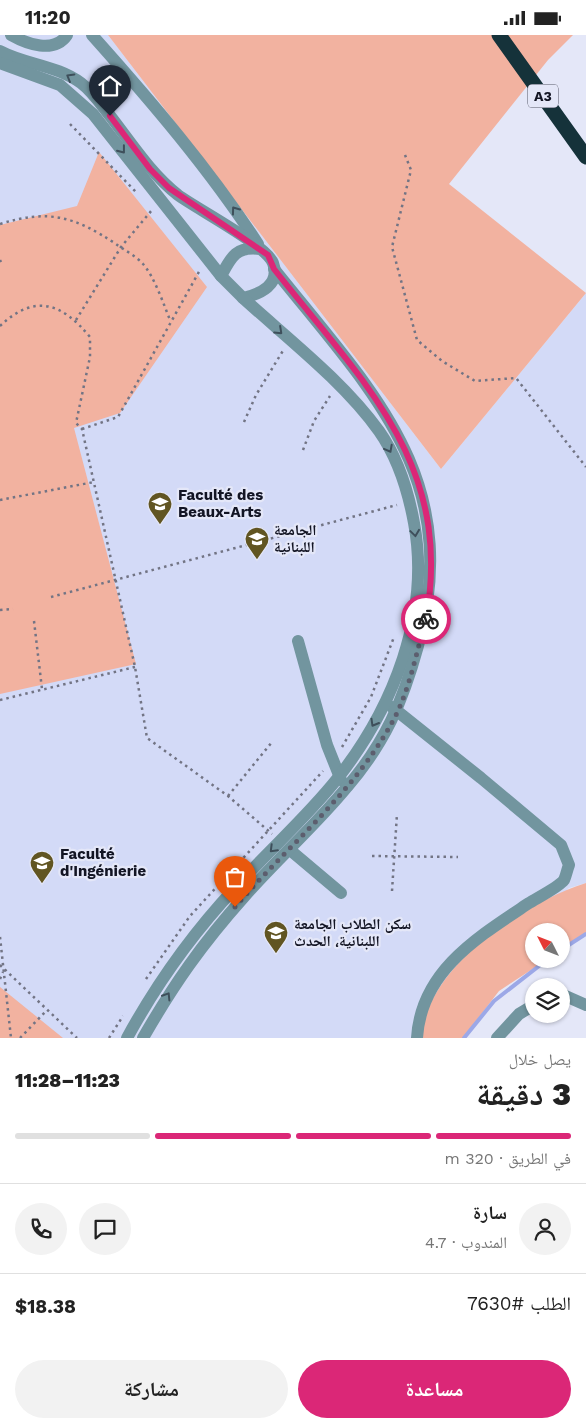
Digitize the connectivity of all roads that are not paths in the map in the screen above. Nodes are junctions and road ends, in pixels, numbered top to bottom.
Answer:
1 (67, 35) edge
2 (92, 35) edge
3 (499, 35) edge
4 (13, 36) edge
5 (0, 51) edge
6 (0, 63) edge
7 (586, 157) edge
8 (261, 250) junction
9 (274, 269) junction
10 (221, 276) junction
11 (243, 298) junction
12 (298, 641) dead end
13 (386, 703) junction
14 (397, 712) junction
15 (338, 777) junction
16 (349, 786) junction
17 (290, 850) junction
18 (341, 893) dead end
19 (570, 998) edge
20 (586, 1005) edge
21 (525, 1010) edge
22 (127, 1038) edge
23 (143, 1038) edge
24 (417, 1038) edge
25 (497, 1038) edge

1 - 4 street
8 -> 2 street
3 - 7 highway, A3
8 -> 5 street
6 -> 10 street
8 - 9 street
8 - 10 street
9 - 11 street
9 - 14 street
10 - 11 street
11 -> 13 street
12 - 15 street
13 - 14 street
13 -> 15 street
14 - 16 street
14 - 24 street
15 - 16 street
15 -> 22 street
16 - 17 street
17 - 18 street
23 -> 17 street
19 - 20 street
21 - 25 street

